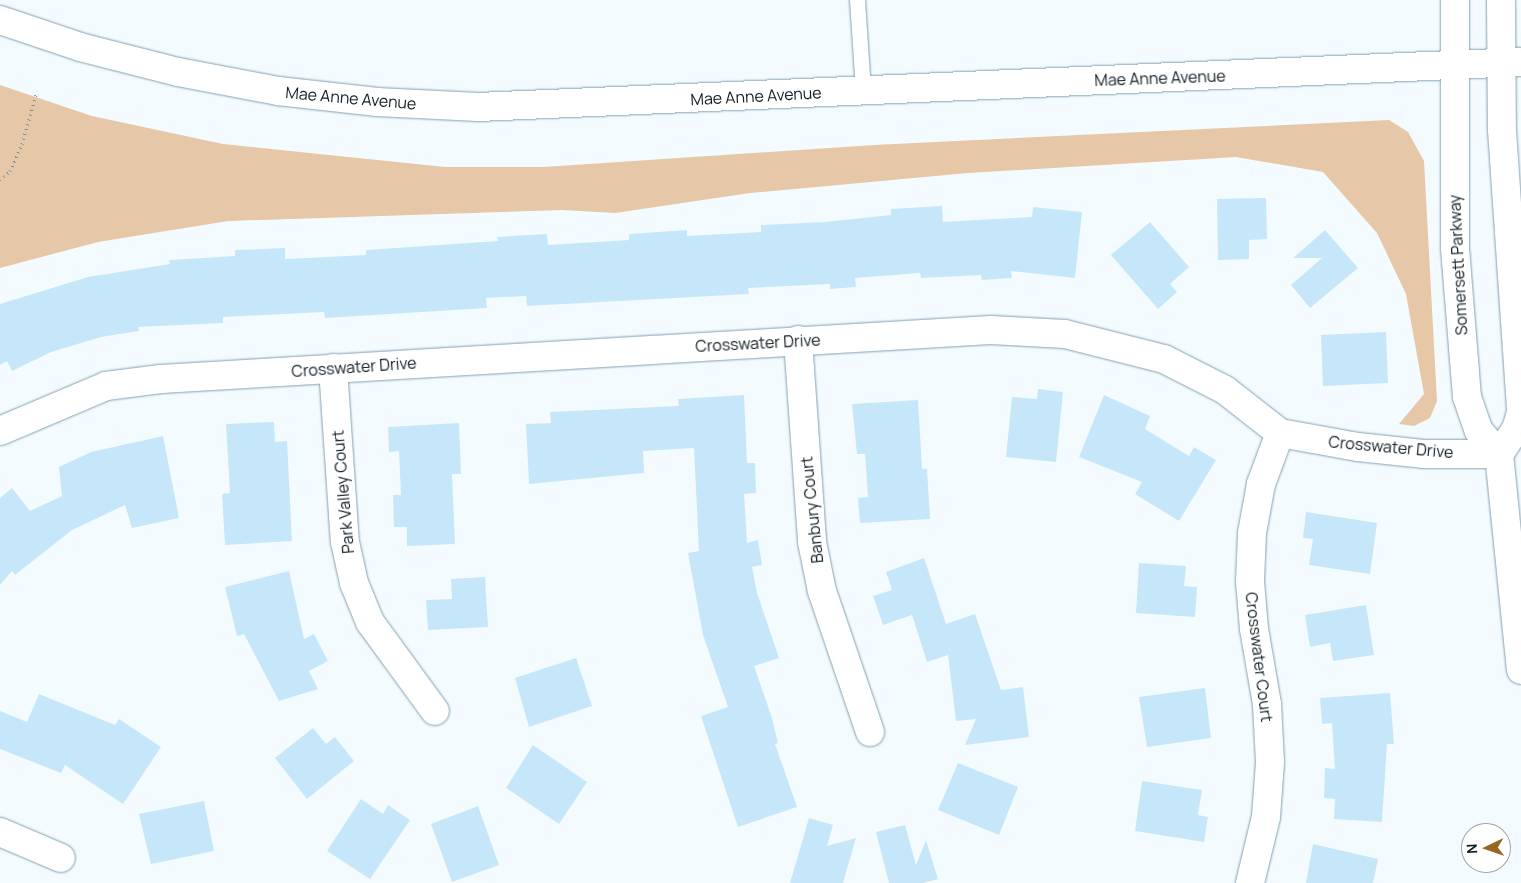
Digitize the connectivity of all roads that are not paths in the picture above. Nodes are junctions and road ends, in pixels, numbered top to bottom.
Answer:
1 (857, 0) edge
2 (1455, 0) edge
3 (1501, 0) edge
4 (0, 20) edge
5 (1511, 62) edge
6 (1454, 66) junction
7 (863, 90) junction
8 (798, 340) junction
9 (333, 368) junction
10 (0, 431) edge
11 (1280, 433) junction
12 (1499, 454) junction
13 (1512, 490) edge
14 (1521, 670) edge
15 (434, 711) dead end
16 (870, 732) dead end
17 (0, 832) edge
18 (61, 858) dead end
19 (1250, 883) edge

1 - 7 lane
2 - 6 street, Somersett Parkway
3 - 5 street
4 - 7 street, Mae Anne Avenue
5 - 6 street, Mae Anne Avenue
5 - 12 street
6 - 7 street, Mae Anne Avenue
6 - 12 street, Somersett Parkway
8 - 9 street, Crosswater Drive
8 - 11 street, Crosswater Drive
8 - 16 street, Banbury Court
9 - 10 street, Crosswater Drive
9 - 15 street, Park Valley Court
11 - 12 street, Crosswater Drive
11 - 19 street, Crosswater Court
12 - 13 street
13 - 14 street
17 - 18 street

